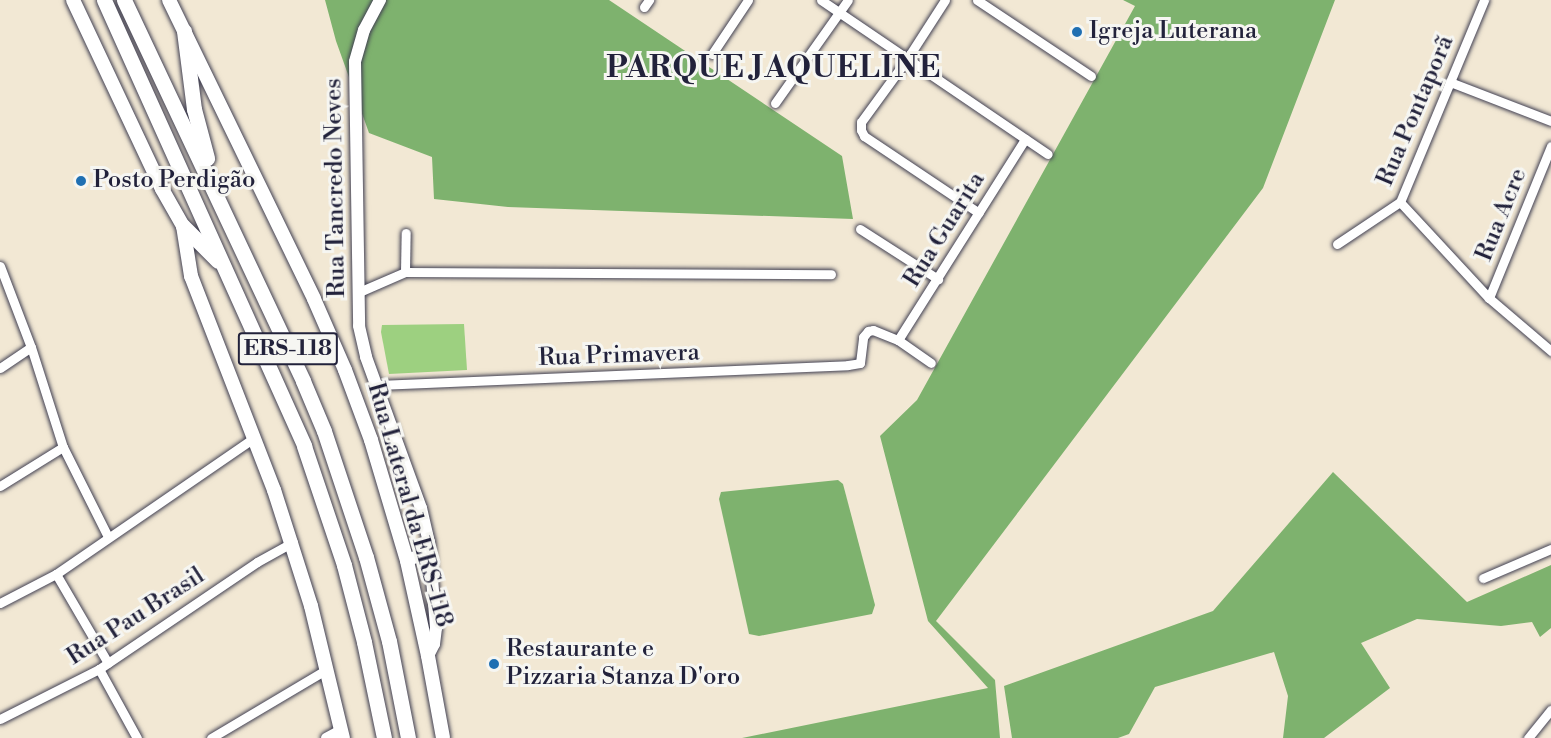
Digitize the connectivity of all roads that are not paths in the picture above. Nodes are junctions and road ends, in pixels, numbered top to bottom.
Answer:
1 (73, 0) edge
2 (104, 0) edge
3 (124, 0) edge
4 (170, 0) edge
5 (380, 0) edge
6 (748, 0) edge
7 (821, 0) edge
8 (848, 0) edge
9 (945, 0) edge
10 (977, 0) edge
11 (1484, 0) edge
12 (839, 12) junction
13 (184, 31) junction
14 (712, 54) dead end
15 (907, 59) junction
16 (1091, 76) dead end
17 (1450, 82) junction
18 (775, 104) dead end
19 (1551, 121) edge
20 (1025, 139) junction
21 (1551, 146) edge
22 (1048, 154) dead end
23 (215, 193) junction
24 (1400, 202) junction
25 (979, 213) junction
26 (183, 226) junction
27 (860, 229) dead end
28 (406, 232) dead end
29 (1337, 244) dead end
30 (0, 266) edge
31 (225, 267) junction
32 (405, 272) junction
33 (831, 274) dead end
34 (938, 279) junction
35 (359, 292) junction
36 (1489, 298) junction
37 (898, 340) junction
38 (31, 346) junction
39 (1551, 351) edge
40 (931, 363) dead end
41 (0, 368) edge
42 (378, 386) junction
43 (254, 438) junction
44 (63, 447) junction
45 (0, 486) edge
46 (108, 537) junction
47 (291, 543) junction
48 (1551, 549) edge
49 (430, 550) junction
50 (407, 561) junction
51 (56, 574) junction
52 (1483, 578) dead end
53 (0, 603) edge
54 (428, 656) junction
55 (103, 666) junction
56 (327, 669) junction
57 (1551, 710) edge
58 (0, 719) edge
59 (342, 734) edge
60 (137, 738) edge
61 (211, 738) edge
62 (326, 738) edge
63 (384, 738) edge
64 (408, 738) edge
65 (442, 738) edge
66 (1528, 738) edge

1 - 26 main road
2 - 31 highway, ERS-118
3 - 23 highway, ERS-118
4 - 13 main road, Rua Lateral da ERS-118
5 - 35 main road, Rua Tancredo Neves
6 - 14 street
7 - 12 street
8 - 12 street
9 - 15 street
10 - 16 street
11 - 17 street, Rua Pontaporã
12 - 15 street
12 - 18 street
13 - 23 highway
13 - 50 main road, Rua Lateral da ERS-118
15 - 20 street
15 - 25 street
17 - 19 street
17 - 24 street, Rua Pontaporã
20 - 22 street
20 - 25 street, Rua Guarita
21 - 36 street, Rua Acre
23 - 64 highway, ERS-118
24 - 29 street, Rua Pontaporã
24 - 36 street
25 - 34 street, Rua Guarita
26 - 31 highway
26 - 43 main road
27 - 34 street
28 - 32 street
30 - 38 street
31 - 63 highway, ERS-118
32 - 33 street
32 - 35 street
34 - 37 street, Rua Guarita
35 - 42 main road, Rua Tancredo Neves
36 - 39 street
37 - 40 street
37 - 42 street, Rua Primavera
38 - 41 street
38 - 44 street
42 - 49 main road, Rua Tancredo Neves
43 - 46 street
43 - 47 main road
44 - 45 street
44 - 46 street
46 - 51 street
47 - 55 street, Rua Pau Brasil
47 - 56 main road
48 - 52 street
49 - 50 main road
49 - 54 main road, Rua Tancredo Neves
50 - 54 main road, Rua Lateral da ERS-118
51 - 53 street
51 - 55 street
54 - 65 main road, Rua Lateral da ERS-118
55 - 58 street, Rua Pau Brasil
55 - 60 street
56 - 59 main road
56 - 61 street
57 - 66 street
59 - 62 street

